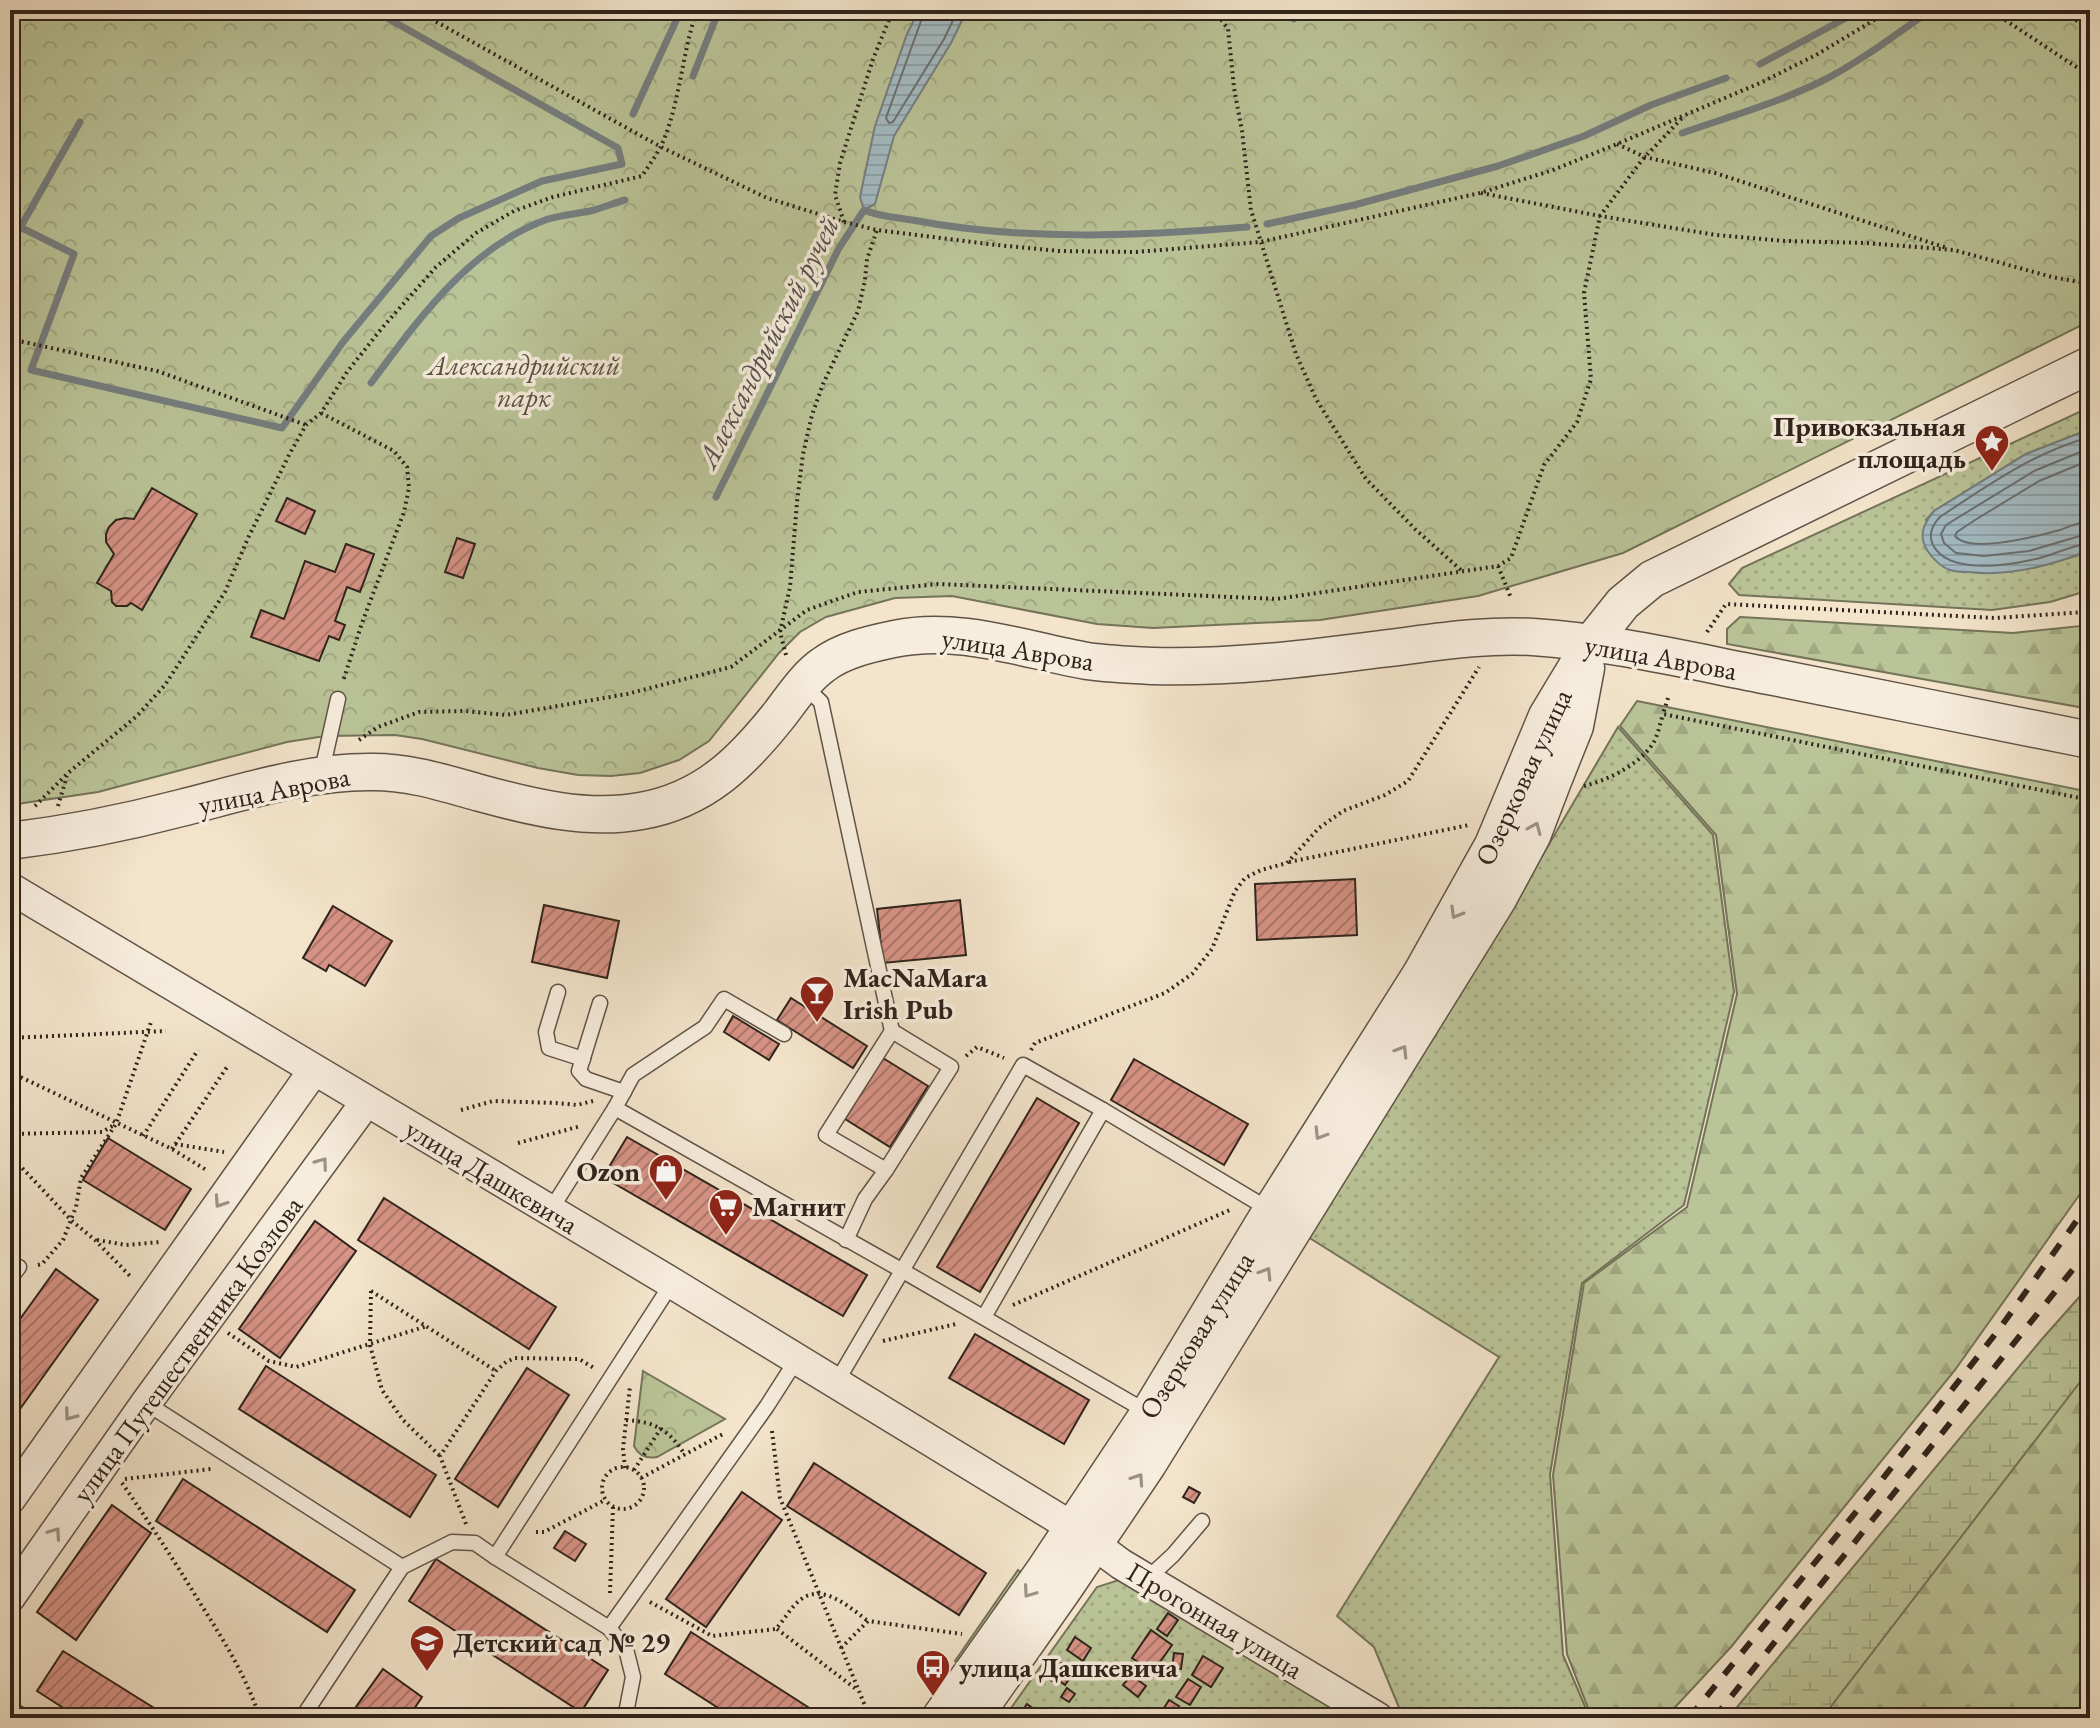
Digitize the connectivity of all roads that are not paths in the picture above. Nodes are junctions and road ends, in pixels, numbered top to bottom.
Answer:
1 (2090, 365) edge
2 (1591, 643) junction
3 (794, 670) junction
4 (338, 699) dead end
5 (2090, 740) edge
6 (321, 776) junction
7 (10, 841) edge
8 (10, 888) edge
9 (558, 992) dead end
10 (600, 1003) dead end
11 (892, 1031) junction
12 (784, 1034) dead end
13 (583, 1059) junction
14 (314, 1070) junction
15 (624, 1092) junction
16 (366, 1102) junction
17 (615, 1108) junction
18 (1103, 1110) junction
19 (886, 1170) junction
20 (550, 1211) junction
21 (1283, 1218) junction
22 (846, 1240) junction
23 (903, 1271) junction
24 (672, 1283) junction
25 (984, 1317) junction
26 (797, 1359) junction
27 (836, 1383) junction
28 (146, 1403) junction
29 (1149, 1413) junction
30 (10, 1499) edge
31 (1202, 1521) dead end
32 (1083, 1535) junction
33 (495, 1557) junction
34 (402, 1567) junction
35 (1147, 1579) junction
36 (10, 1597) edge
37 (609, 1628) junction
38 (10, 1708) edge
39 (626, 1716) edge
40 (26, 1718) edge
41 (302, 1718) edge
42 (940, 1718) edge
43 (973, 1718) edge
44 (1378, 1718) edge

1 - 2 street
2 - 3 street, улица Аврова
2 - 5 street, улица Аврова
2 - 21 street, Озерковая улица
3 - 6 street, улица Аврова
3 - 11 lane
4 - 6 lane
6 - 7 street, улица Аврова
8 - 14 street, улица Дашкевича
9 - 13 lane
10 - 13 lane
11 - 19 lane
11 - 19 lane
12 - 15 lane
13 - 15 lane
14 - 16 street, улица Дашкевича
14 -> 30 street, улица Путешественника Козлова
15 - 17 lane
16 - 20 street, улица Дашкевича
28 -> 16 street, улица Путешественника Козлова
17 - 20 lane
17 - 22 lane
18 - 21 lane
18 - 23 lane
18 - 25 lane
19 - 22 lane
20 - 24 street, улица Дашкевича
21 - 29 street, Озерковая улица
32 -> 21 street, Озерковая улица
22 - 23 lane
23 - 25 lane
23 - 27 lane
24 - 26 street, улица Дашкевича
24 - 33 lane
25 - 29 lane
26 - 27 street, улица Дашкевича
26 - 37 lane
27 - 32 street, улица Дашкевича
28 - 34 lane
36 -> 28 street, улица Путешественника Козлова
29 - 32 street, Озерковая улица
31 - 35 lane
32 - 35 street, Прогонная улица
32 -> 42 street, Озерковая улица
32 - 43 street, Озерковая улица
33 - 34 lane
33 - 37 lane
34 - 41 lane
35 - 44 street, Прогонная улица
37 - 39 lane
38 - 40 lane

